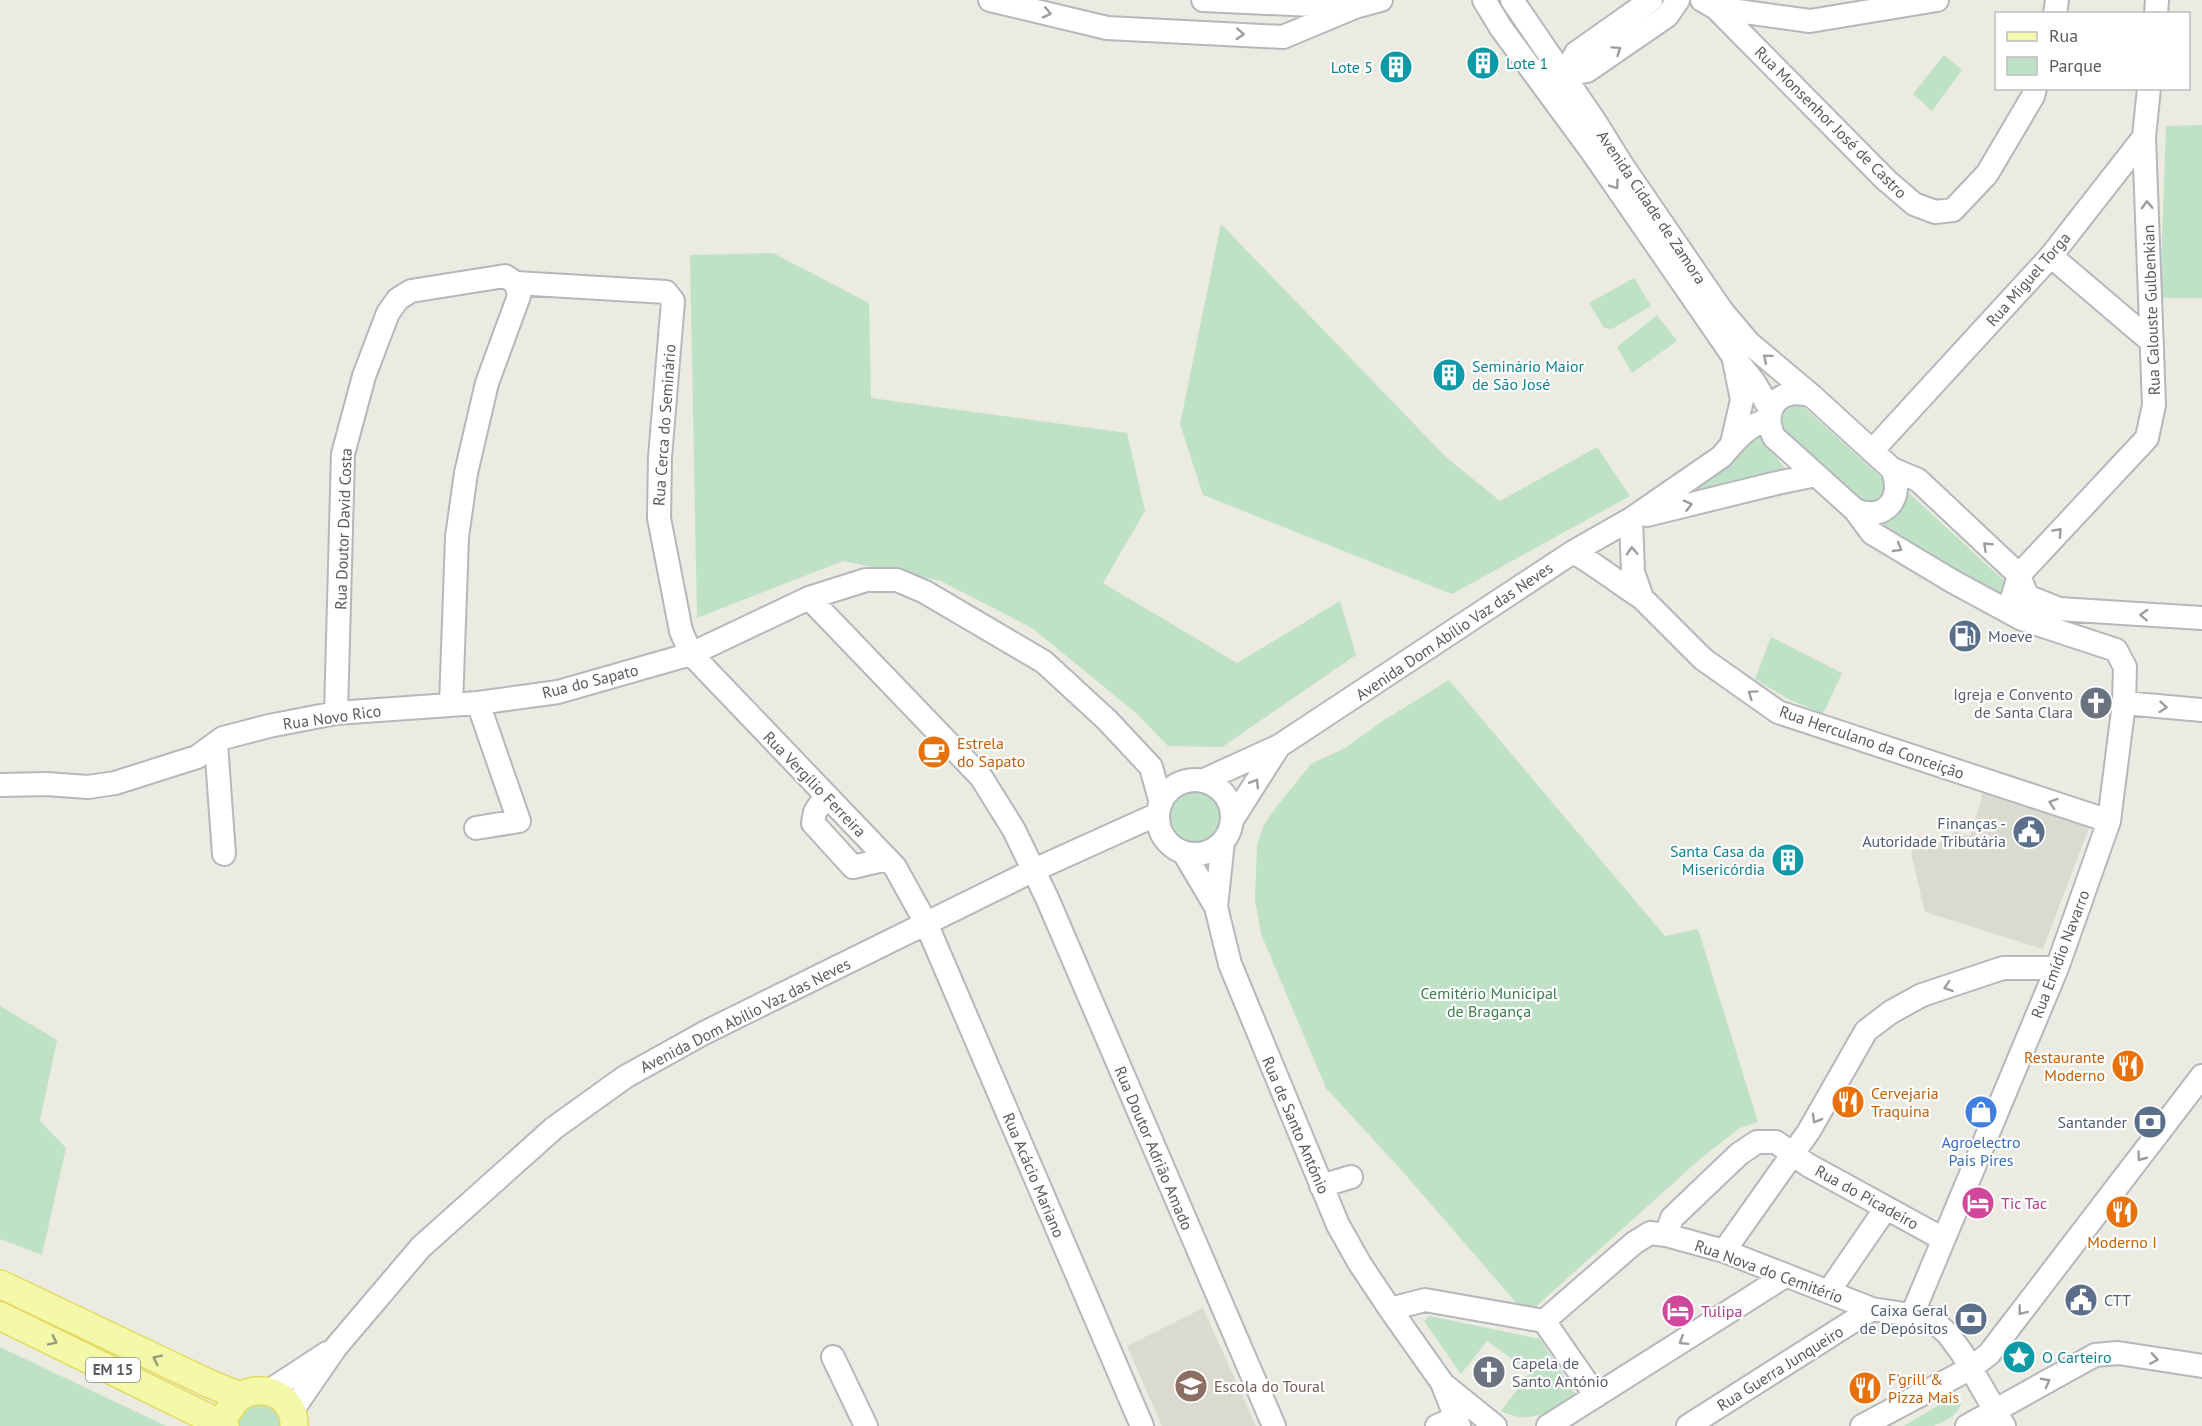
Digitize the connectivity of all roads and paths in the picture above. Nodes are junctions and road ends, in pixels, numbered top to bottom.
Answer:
1 (990, 0) edge
2 (1203, 0) edge
3 (1381, 0) edge
4 (1484, 0) edge
5 (1512, 0) edge
6 (1651, 0) edge
7 (1678, 0) edge
8 (1937, 0) edge
9 (1709, 4) edge
10 (1355, 7) junction
11 (1501, 28) junction
12 (1548, 53) junction
13 (1582, 62) junction
14 (1563, 75) junction
15 (2034, 90) edge
16 (2149, 90) edge
17 (1581, 101) junction
18 (2144, 137) junction
19 (1593, 153) junction
20 (2051, 256) junction
21 (516, 283) junction
22 (673, 301) joint
23 (2152, 342) junction
24 (1733, 356) junction
25 (1812, 396) junction
26 (1769, 415) junction
27 (1732, 443) junction
28 (1872, 451) junction
29 (1892, 469) junction
30 (1816, 475) junction
31 (1855, 510) junction
32 (1631, 519) junction
33 (1573, 552) junction
34 (2019, 575) junction
35 (2027, 597) junction
36 (809, 598) junction
37 (1642, 598) junction
38 (2004, 608) junction
39 (2202, 618) edge
40 (2045, 626) junction
41 (691, 654) junction
42 (477, 703) junction
43 (2124, 703) junction
44 (451, 705) junction
45 (2202, 710) edge
46 (336, 713) junction
47 (216, 744) junction
48 (1279, 746) junction
49 (1150, 767) junction
50 (1197, 780) junction
51 (0, 785) edge
52 (826, 795) junction
53 (1159, 808) junction
54 (1232, 820) junction
55 (2109, 821) junction
56 (476, 828) dead end
57 (1123, 831) junction
58 (1223, 842) junction
59 (1177, 849) junction
60 (224, 854) dead end
61 (887, 860) junction
62 (1034, 870) junction
63 (1216, 907) junction
64 (926, 923) junction
65 (2057, 968) junction
66 (2202, 1076) edge
67 (1792, 1152) junction
68 (1351, 1176) dead end
69 (1321, 1186) junction
70 (1886, 1208) junction
71 (1658, 1234) junction
72 (1943, 1239) junction
73 (1724, 1251) junction
74 (1785, 1276) junction
75 (0, 1284) edge
76 (1829, 1291) junction
77 (1390, 1310) junction
78 (1872, 1310) junction
79 (1912, 1315) junction
80 (0, 1316) edge
81 (1544, 1320) junction
82 (336, 1347) junction
83 (833, 1357) dead end
84 (2202, 1366) edge
85 (1971, 1368) junction
86 (1443, 1384) junction
87 (269, 1391) junction
88 (240, 1396) junction
89 (1596, 1396) junction
90 (1999, 1418) edge
91 (296, 1421) edge
92 (1451, 1423) edge
93 (1869, 1425) edge
94 (225, 1426) edge
95 (866, 1426) edge
96 (1142, 1426) edge
97 (1274, 1426) edge
98 (1496, 1426) edge
99 (1548, 1426) edge
100 (1688, 1426) edge
101 (1967, 1426) edge

1 -> 10 street
2 - 10 street
3 - 10 street
4 - 11 street, Avenida Cidade de Zamora
5 - 12 street, Avenida Cidade de Zamora
6 - 13 street
13 -> 7 street
8 - 9 street
9 - 15 street, Rua Monsenhor José de Castro
11 - 14 street
11 - 19 street, Avenida Cidade de Zamora
12 - 13 street
12 - 14 street, Avenida Cidade de Zamora
13 - 14 street
13 - 17 street
14 - 17 street, Avenida Cidade de Zamora
14 - 19 street
16 - 18 street
25 -> 17 street, Avenida Cidade de Zamora
18 - 20 street, Rua Miguel Torga
23 -> 18 street, Rua Calouste Gulbenkian
19 -> 24 street, Avenida Cidade de Zamora
20 - 23 street
20 - 28 street, Rua Miguel Torga
21 - 22 street, Rua Doutor David Costa
21 - 44 street
21 - 46 street, Rua Doutor David Costa
22 - 41 street, Rua Cerca do Seminário
34 -> 23 street, Rua Calouste Gulbenkian
24 - 26 street, Avenida Cidade de Zamora
24 - 27 street
25 - 26 street, Avenida Dom Abílio Vaz das Neves
25 - 28 street, Avenida Cidade de Zamora
26 - 27 street, Avenida Dom Abílio Vaz das Neves
26 - 30 street, Avenida Cidade de Zamora
27 - 32 street, Avenida Dom Abílio Vaz das Neves
28 - 29 street, Avenida Cidade de Zamora
29 - 31 street
34 -> 29 street, Avenida Cidade de Zamora
30 - 31 street, Avenida Cidade de Zamora
32 -> 30 street, Avenida Dom Abílio Vaz das Neves
31 -> 38 street
32 - 33 street, Avenida Dom Abílio Vaz das Neves
37 -> 32 street, Rua Herculano da Conceição
33 - 37 street
33 - 48 street, Avenida Dom Abílio Vaz das Neves
34 - 35 street
34 - 38 street
39 -> 35 street
35 - 40 street
36 - 41 street, Rua do Sapato
36 - 49 street, Rua do Sapato
36 - 62 street, Rua Doutor Adrião Amado
55 -> 37 street, Rua Herculano da Conceição
38 - 40 street
40 - 43 street, Rua Emídio Navarro
41 - 42 street, Rua do Sapato
41 - 52 street, Rua Vergílio Ferreira
42 - 44 street, Rua do Sapato
42 - 56 street
43 -> 45 street
43 - 55 street, Rua Emídio Navarro
44 - 46 street, Rua Novo Rico
46 - 47 street, Rua Novo Rico
47 - 51 street, Rua Novo Rico
47 - 60 street
48 - 50 street, Avenida Dom Abílio Vaz das Neves
54 -> 48 street
49 - 50 street
49 - 53 street
50 - 53 street
50 - 54 street
52 - 61 street, Rua Vergílio Ferreira
52 - 61 street
53 - 57 street, Avenida Dom Abílio Vaz das Neves
53 - 59 street
54 - 58 street
55 - 65 street, Rua Emídio Navarro
57 - 59 street
57 - 62 street, Avenida Dom Abílio Vaz das Neves
58 - 59 street
58 - 63 street, Rua de Santo António
59 - 63 street
61 - 64 street, Rua Vergílio Ferreira
62 - 64 street, Avenida Dom Abílio Vaz das Neves
62 - 97 street, Rua Doutor Adrião Amado
63 - 69 street, Rua de Santo António
64 - 82 street, Avenida Dom Abílio Vaz das Neves
64 - 96 street, Rua Acácio Mariano
65 -> 67 street
65 - 72 street, Rua Emídio Navarro
66 -> 85 street
67 - 70 street, Rua do Picadeiro
67 - 71 street, Rua do Picadeiro
67 - 73 street
68 - 69 street
69 - 77 street, Rua de Santo António
70 - 72 street, Rua do Picadeiro
70 - 76 street
71 - 73 street, Rua Nova do Cemitério
71 - 81 street
72 - 79 street, Rua Emídio Navarro
73 - 74 street, Rua Nova do Cemitério
74 - 76 street, Rua Nova do Cemitério
74 -> 89 street
88 -> 75 main road, EM 15
76 - 78 street, Rua Nova do Cemitério
77 - 81 street
77 - 86 street, Rua de Santo António
78 - 79 street, Rua Nova do Cemitério
78 - 100 street, Rua Guerra Junqueiro
79 - 85 street, Rua Nova do Cemitério
80 -> 94 main road, EM 15
81 - 89 street
82 - 87 street
82 - 91 street
83 - 95 street
90 -> 84 street
85 - 90 street, Rua Nova do Cemitério
85 - 93 street
86 - 92 street, Rua de Santo António
86 - 98 street, Rua de Santo António
87 - 88 main road
87 - 91 main road
88 - 94 main road, EM 15
89 - 99 street
90 - 101 street

